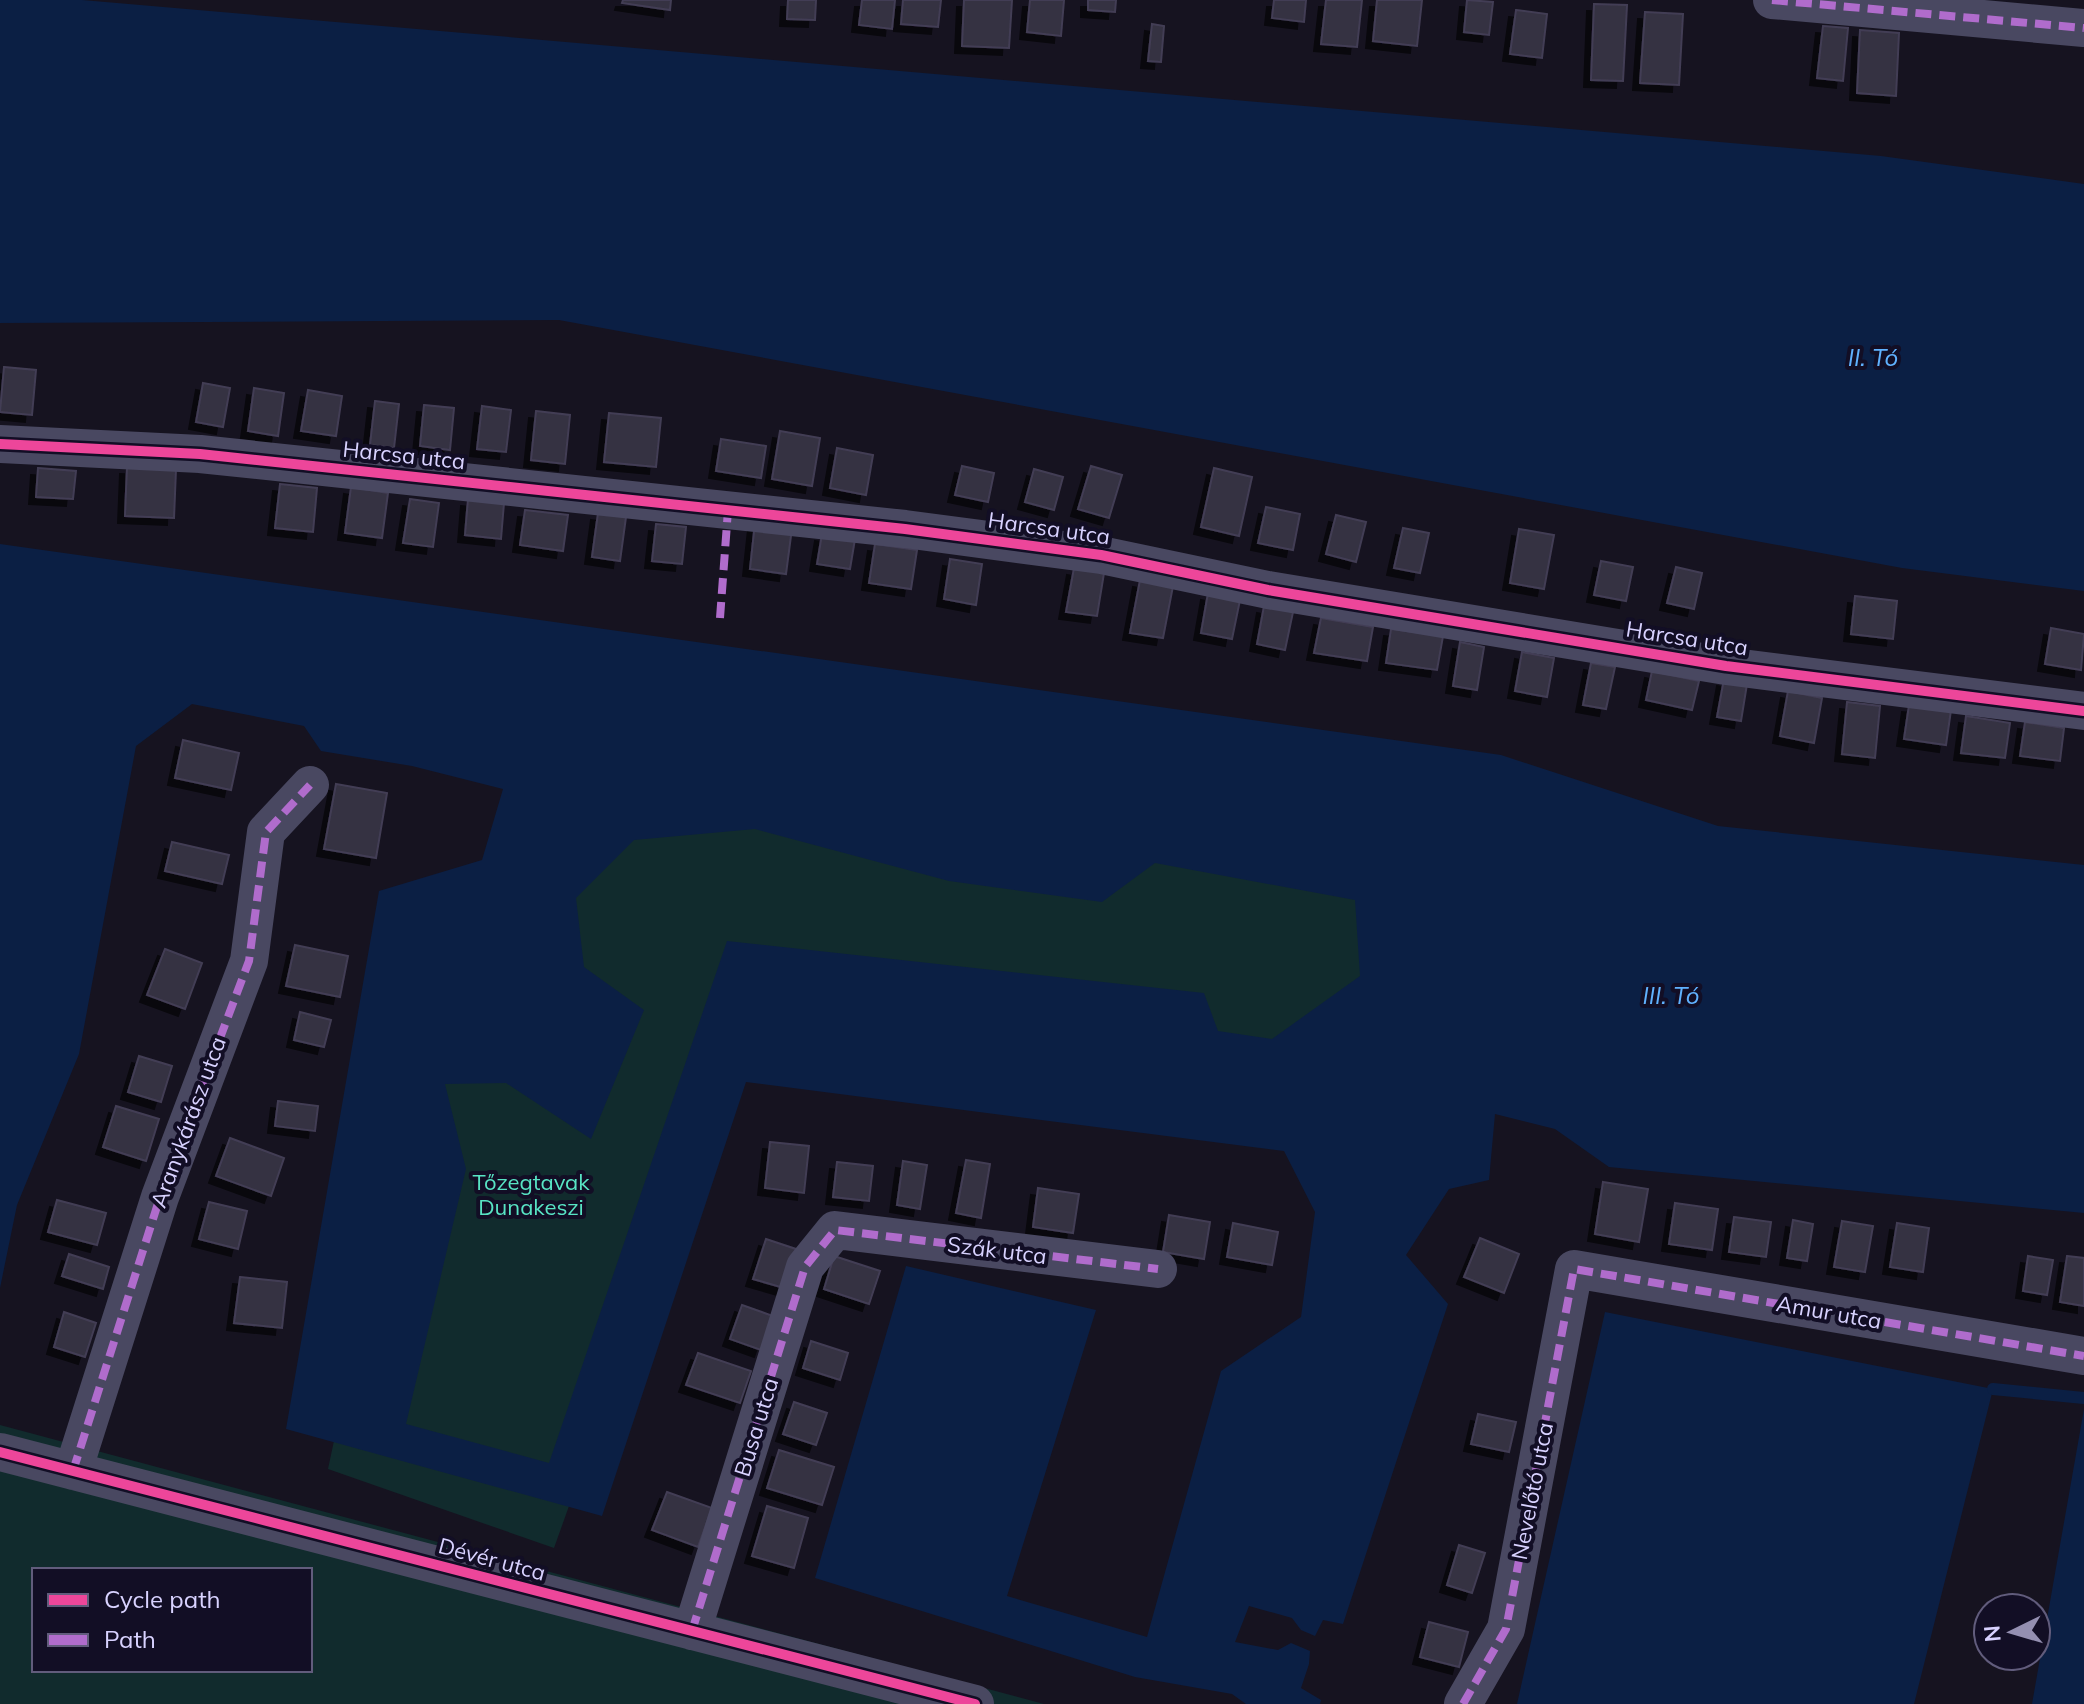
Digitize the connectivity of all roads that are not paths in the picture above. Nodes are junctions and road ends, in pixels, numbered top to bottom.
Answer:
1 (1772, 0) edge
2 (2084, 28) edge
3 (0, 444) edge
4 (2084, 711) edge
5 (310, 785) dead end
6 (835, 1230) joint
7 (1158, 1269) dead end
8 (1574, 1269) joint
9 (2084, 1356) edge
10 (0, 1452) edge
11 (73, 1471) junction
12 (692, 1631) junction
13 (975, 1704) edge
14 (1463, 1704) edge

1 - 2 street
3 - 4 street, Harcsa utca
5 - 11 street, Aranykárász utca
6 - 7 street, Szák utca
6 - 12 street, Busa utca
8 - 9 street, Amur utca
8 - 14 street, Nevelőtó utca
10 - 11 street, Dévér utca
11 - 12 street, Dévér utca
12 - 13 street, Dévér utca

